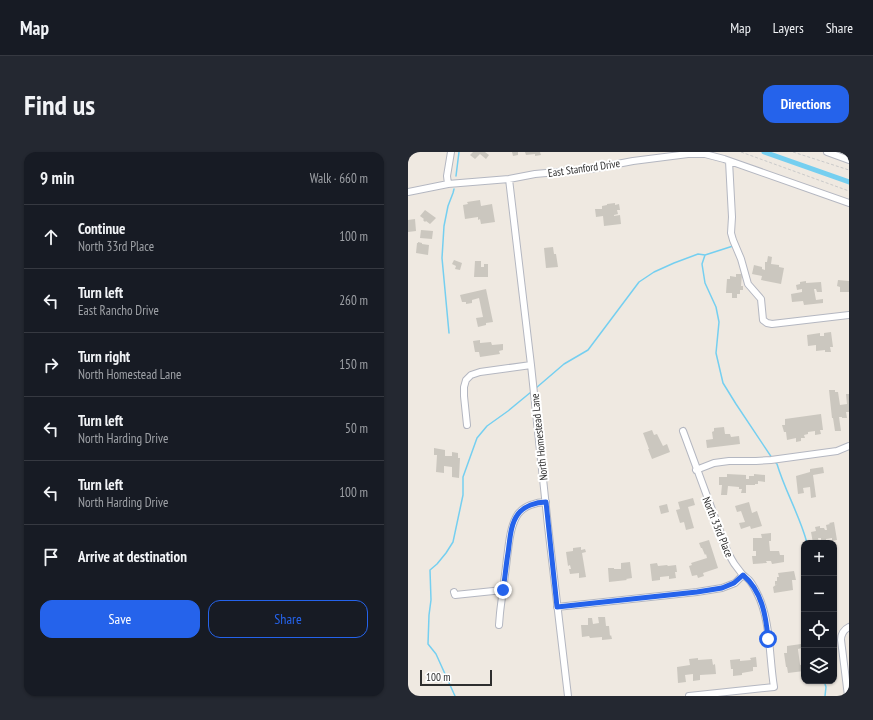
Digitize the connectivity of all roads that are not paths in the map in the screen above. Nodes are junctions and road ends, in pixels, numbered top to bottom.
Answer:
1 (451, 152) edge
2 (827, 152) edge
3 (849, 160) edge
4 (729, 161) junction
5 (509, 179) junction
6 (448, 184) junction
7 (408, 192) edge
8 (849, 203) edge
9 (849, 315) edge
10 (531, 365) junction
11 (467, 425) dead end
12 (683, 431) dead end
13 (849, 446) edge
14 (696, 470) junction
15 (546, 502) junction
16 (743, 575) junction
17 (503, 590) junction
18 (454, 592) dead end
19 (557, 607) junction
20 (499, 625) dead end
21 (849, 627) edge
22 (734, 694) edge
23 (568, 696) edge
24 (689, 696) edge
25 (848, 696) edge

1 - 6 street
2 - 3 street
4 - 5 street, East Stanford Drive
4 - 8 street, East Stanford Drive
4 - 9 street
5 - 6 street, East Stanford Drive
5 - 10 street, North Homestead Lane
6 - 7 street, East Stanford Drive
10 - 11 street
10 - 15 street, North Homestead Lane
12 - 14 street, North 33rd Place
13 - 14 street
14 - 16 street, North 33rd Place
15 - 17 street
15 - 19 street, North Homestead Lane
16 - 19 street
16 - 22 street, North 33rd Place
17 - 18 street
17 - 20 street
19 - 23 street, North Homestead Lane
21 - 25 street
22 - 24 street

